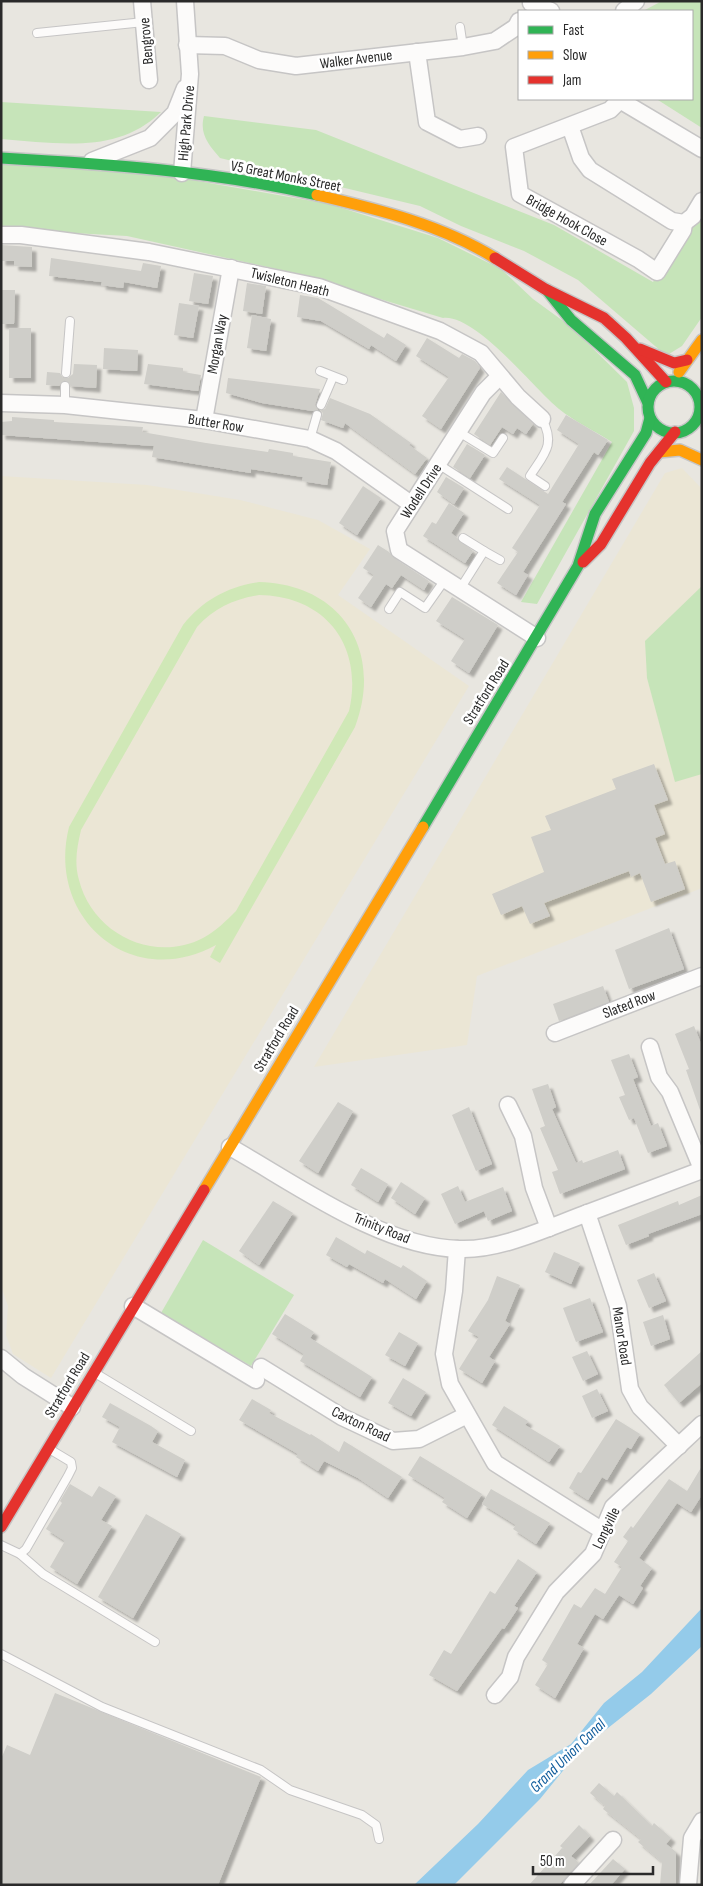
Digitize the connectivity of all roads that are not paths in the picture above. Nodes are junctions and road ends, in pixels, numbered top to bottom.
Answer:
1 (142, 1) edge
2 (185, 1) edge
3 (636, 1) edge
4 (529, 5) edge
5 (547, 10) edge
6 (625, 10) edge
7 (144, 22) junction
8 (518, 23) edge
9 (460, 27) dead end
10 (37, 33) dead end
11 (187, 45) junction
12 (463, 47) junction
13 (418, 52) junction
14 (190, 74) junction
15 (149, 80) dead end
16 (619, 100) edge
17 (570, 126) junction
18 (478, 136) dead end
19 (702, 149) edge
20 (1, 158) edge
21 (90, 162) junction
22 (182, 173) junction
23 (702, 201) edge
24 (684, 223) junction
25 (1, 235) edge
26 (231, 268) junction
27 (546, 290) junction
28 (70, 321) dead end
29 (702, 340) edge
30 (634, 347) junction
31 (688, 360) junction
32 (320, 371) dead end
33 (66, 373) dead end
34 (333, 376) junction
35 (500, 376) junction
36 (343, 380) dead end
37 (669, 381) junction
38 (702, 384) edge
39 (65, 386) dead end
40 (698, 398) junction
41 (648, 402) junction
42 (1, 403) edge
43 (65, 405) junction
44 (321, 405) dead end
45 (317, 415) dead end
46 (542, 418) joint
47 (650, 418) junction
48 (700, 418) edge
49 (204, 420) junction
50 (459, 432) junction
51 (678, 432) junction
52 (503, 438) dead end
53 (310, 439) junction
54 (659, 452) junction
55 (702, 455) edge
56 (702, 460) edge
57 (438, 464) junction
58 (545, 486) dead end
59 (411, 504) junction
60 (508, 509) dead end
61 (463, 538) dead end
62 (484, 551) junction
63 (500, 560) dead end
64 (578, 566) junction
65 (444, 580) junction
66 (460, 589) junction
67 (389, 609) dead end
68 (537, 638) junction
69 (702, 976) edge
70 (555, 1033) dead end
71 (650, 1047) dead end
72 (508, 1105) dead end
73 (230, 1147) junction
74 (702, 1170) edge
75 (587, 1213) junction
76 (548, 1228) junction
77 (457, 1249) junction
78 (133, 1306) junction
79 (1, 1358) edge
80 (93, 1372) junction
81 (72, 1407) junction
82 (466, 1415) junction
83 (702, 1424) edge
84 (191, 1432) dead end
85 (679, 1446) junction
86 (47, 1448) junction
87 (1, 1527) edge
88 (603, 1531) junction
89 (1, 1545) edge
90 (20, 1554) junction
91 (155, 1642) dead end
92 (1, 1654) edge
93 (495, 1695) dead end
94 (702, 1821) edge
95 (379, 1839) dead end
96 (613, 1840) dead end
97 (572, 1885) edge
98 (688, 1885) edge

1 - 7 street, Bengrove
2 - 11 street, High Park Drive
3 - 6 street
4 - 5 street
7 - 10 lane
7 - 15 street, Bengrove
8 - 12 street, Walker Avenue
9 - 12 lane
11 - 13 street, Walker Avenue
11 - 14 street, High Park Drive
12 - 13 street, Walker Avenue
13 - 18 street
14 - 21 street, High Park Drive
14 - 22 street, High Park Drive
16 - 17 street, Bridge Hook Close
16 - 19 street, Bridge Hook Close
17 - 24 street
17 - 24 street, Bridge Hook Close
20 - 21 street, V5 Great Monks Street
21 - 22 street, V5 Great Monks Street
22 - 27 street, V5 Great Monks Street
23 - 24 street, Bridge Hook Close
25 - 26 street, Twisleton Heath
26 - 35 street, Twisleton Heath
26 - 49 street, Morgan Way
27 - 30 street, V5 Great Monks Street
27 - 41 street, V5 Great Monks Street
28 - 33 lane
29 - 31 street
30 - 31 street
30 - 37 street, V5 Great Monks Street
31 - 37 street
32 - 34 lane
34 - 36 lane
34 - 44 lane
35 - 46 street, Twisleton Heath
35 - 50 street, Wodell Drive
37 - 40 street
37 - 41 street
38 - 40 street
39 - 43 lane
40 - 48 street
41 - 47 street
42 - 43 street, Butter Row
43 - 49 street, Butter Row
45 - 53 lane
46 - 58 lane
47 - 51 street
47 - 64 street, Stratford Road
48 - 51 street
49 - 53 street, Butter Row
50 - 52 lane
50 - 57 street, Wodell Drive
51 - 54 street, Stratford Road
51 - 55 street
53 - 59 street, Butter Row
54 - 56 street
54 - 64 street, Stratford Road
57 - 59 street, Wodell Drive
57 - 60 lane
59 - 65 street, Wodell Drive
61 - 62 lane
62 - 63 lane
62 - 66 lane
64 - 68 street, Stratford Road
65 - 66 street, Wodell Drive
65 - 67 lane
66 - 68 street, Wodell Drive
68 - 73 street, Stratford Road
69 - 70 street, Slated Row
71 - 74 street, Trinity Road
72 - 76 street
73 - 77 street, Trinity Road
73 - 78 street, Stratford Road
74 - 75 street, Trinity Road
75 - 76 street, Trinity Road
75 - 85 street, Manor Road
76 - 77 street, Trinity Road
77 - 82 street
78 - 80 street, Stratford Road
78 - 82 street, Caxton Road
79 - 81 street
80 - 81 street, Stratford Road
80 - 84 lane
81 - 86 street, Stratford Road
82 - 88 street
83 - 85 street, Longville
85 - 88 street, Longville
86 - 87 street, Stratford Road
86 - 90 lane
88 - 93 street, Longville
89 - 90 lane
90 - 91 lane
92 - 95 lane
94 - 98 street
96 - 97 street

